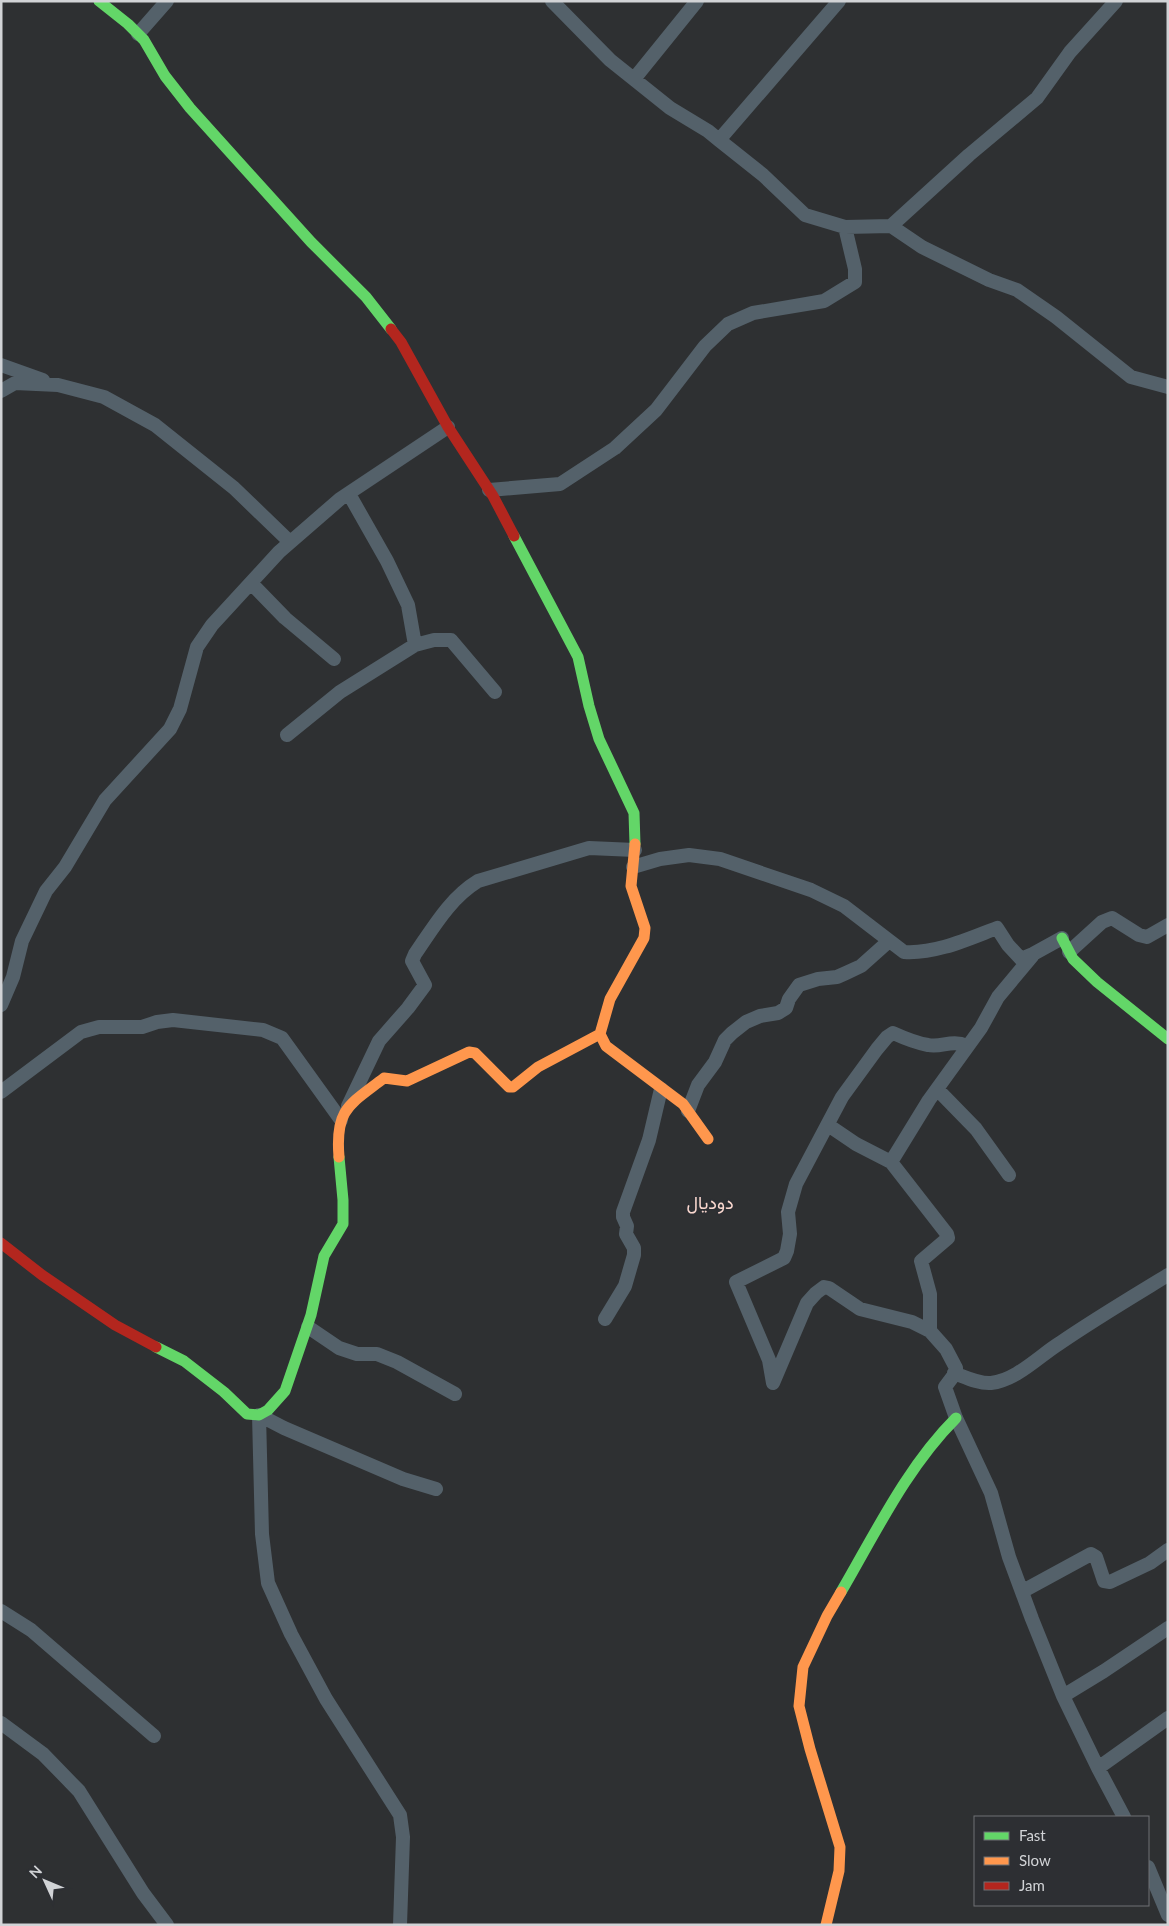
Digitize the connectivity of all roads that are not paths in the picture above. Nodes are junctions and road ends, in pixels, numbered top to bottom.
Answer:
1 (99, 1) edge
2 (167, 1) edge
3 (697, 1) edge
4 (839, 1) edge
5 (1116, 1) edge
6 (554, 2) edge
7 (138, 34) junction
8 (634, 79) junction
9 (719, 140) junction
10 (891, 226) junction
11 (845, 227) junction
12 (1, 365) edge
13 (58, 385) junction
14 (1168, 387) edge
15 (1, 391) edge
16 (448, 428) junction
17 (489, 490) junction
18 (349, 494) junction
19 (290, 542) junction
20 (250, 583) junction
21 (415, 645) junction
22 (334, 659) dead end
23 (495, 692) dead end
24 (287, 735) dead end
25 (635, 850) junction
26 (633, 867) junction
27 (1168, 925) edge
28 (1062, 938) joint
29 (889, 941) junction
30 (1069, 952) junction
31 (1033, 954) junction
32 (1, 1005) edge
33 (600, 1034) junction
34 (1168, 1038) edge
35 (967, 1046) junction
36 (661, 1089) junction
37 (937, 1089) junction
38 (1, 1092) edge
39 (348, 1106) junction
40 (688, 1111) junction
41 (341, 1120) junction
42 (828, 1125) junction
43 (708, 1139) dead end
44 (891, 1162) junction
45 (1009, 1175) dead end
46 (1, 1244) edge
47 (1168, 1275) edge
48 (605, 1318) dead end
49 (308, 1326) junction
50 (930, 1331) junction
51 (954, 1373) junction
52 (455, 1394) dead end
53 (260, 1415) junction
54 (956, 1418) junction
55 (436, 1489) dead end
56 (1168, 1550) edge
57 (1023, 1591) junction
58 (1, 1611) edge
59 (1168, 1628) edge
60 (1063, 1696) junction
61 (1168, 1718) edge
62 (1, 1723) edge
63 (154, 1736) dead end
64 (1098, 1768) junction
65 (1123, 1816) edge
66 (1149, 1869) edge
67 (1168, 1915) edge
68 (167, 1925) edge
69 (400, 1925) edge
70 (826, 1925) edge

1 - 7 street
2 - 7 street
3 - 8 street
4 - 9 street
5 - 10 street
6 - 8 street
7 - 16 street
8 - 9 street
9 - 11 street
10 - 11 street
10 - 14 street
11 - 17 street
12 - 13 street
13 - 15 street
13 - 19 street
16 - 17 street
16 - 18 street
17 - 25 street
18 - 19 street
18 - 21 street
19 - 20 street
20 - 22 street
20 - 32 street
21 - 23 street
21 - 24 street
25 - 26 street
25 - 39 street
26 - 29 street
26 - 33 street
27 - 30 street
28 - 30 street
28 - 31 street
29 - 31 street
29 - 40 street
30 - 34 street
31 - 35 street
33 - 36 street
33 - 39 street
35 - 37 street
35 - 42 street
36 - 40 street
36 - 48 street
37 - 44 street
37 - 45 street
38 - 41 street
39 - 41 street
40 - 43 street
41 - 49 street
42 - 44 street
42 - 50 street
44 - 50 street
46 - 53 street
47 - 51 street
49 - 52 street
49 - 53 street
50 - 51 street
51 - 54 street
53 - 55 street
53 - 69 street
54 - 57 street
54 - 70 street
56 - 57 street
57 - 60 street
58 - 63 street
59 - 60 street
60 - 64 street
61 - 64 street
62 - 68 street
64 - 65 street
66 - 67 street

